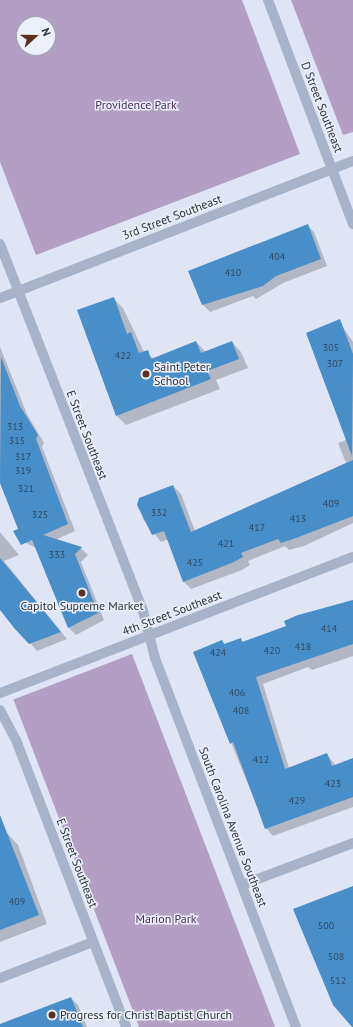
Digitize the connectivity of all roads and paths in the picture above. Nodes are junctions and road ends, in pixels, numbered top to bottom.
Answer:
1 (268, 0) edge
2 (353, 161) edge
3 (332, 169) junction
4 (353, 224) edge
5 (0, 244) edge
6 (18, 291) junction
7 (0, 298) edge
8 (353, 557) edge
9 (148, 635) junction
10 (0, 693) edge
11 (0, 710) edge
12 (353, 843) edge
13 (242, 885) junction
14 (94, 942) junction
15 (0, 978) edge
16 (126, 1027) edge
17 (296, 1027) edge

1 - 3 street, D Street Southeast
2 - 3 street, 3rd Street Southeast
3 - 4 street, D Street Southeast
3 - 6 street, 3rd Street Southeast
5 - 6 street, E Street Southeast
6 - 7 street, 3rd Street Southeast
6 - 9 street, E Street Southeast
8 - 9 street, 4th Street Southeast
9 - 10 street, 4th Street Southeast
9 - 13 street, South Carolina Avenue Southeast
11 - 14 street, E Street Southeast
12 - 13 street
13 - 17 street, South Carolina Avenue Southeast
14 - 15 street
14 - 16 street, E Street Southeast

